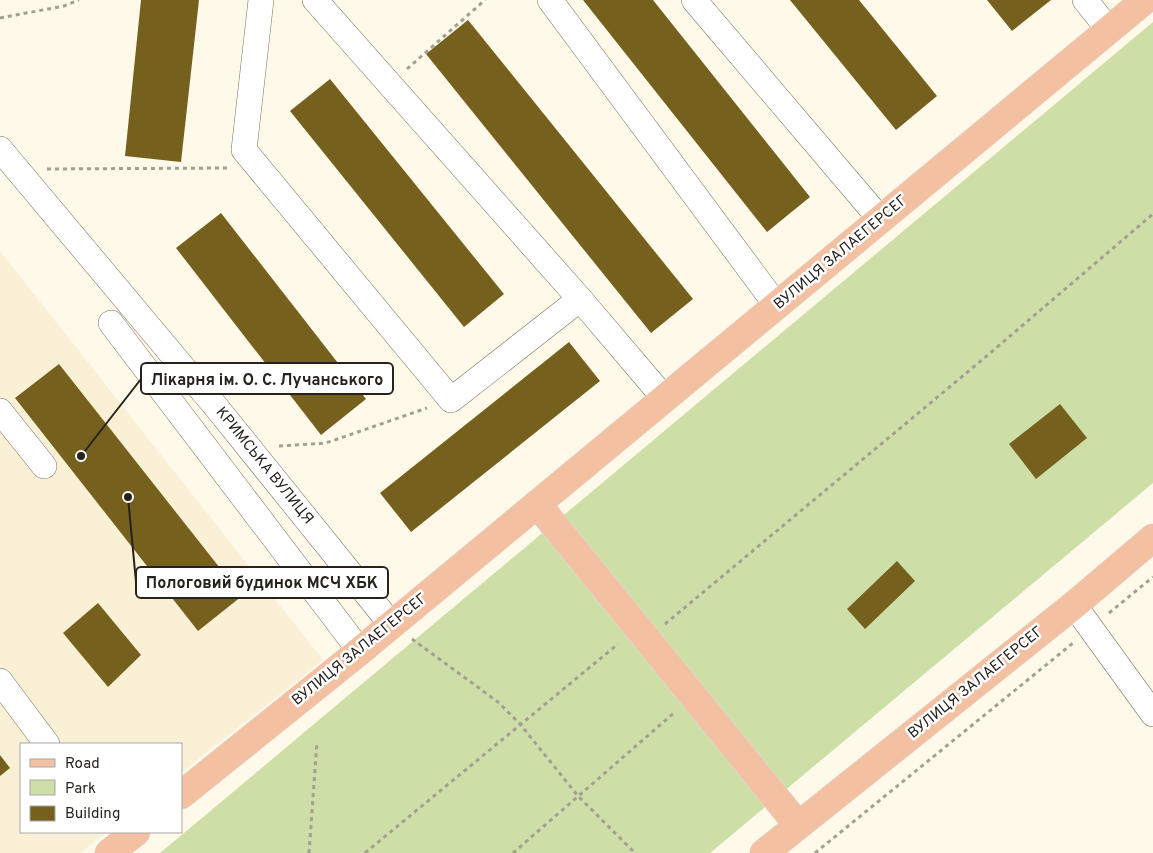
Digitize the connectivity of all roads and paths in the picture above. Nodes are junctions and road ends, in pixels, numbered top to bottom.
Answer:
1 (79, 0) edge
2 (261, 0) edge
3 (315, 0) edge
4 (485, 0) edge
5 (550, 0) edge
6 (694, 0) edge
7 (1085, 0) edge
8 (1144, 0) edge
9 (0, 18) edge
10 (1109, 30) junction
11 (390, 85) junction
12 (0, 149) edge
13 (259, 168) junction
14 (17, 169) junction
15 (1153, 214) edge
16 (881, 220) junction
17 (580, 299) junction
18 (777, 306) junction
19 (111, 323) dead end
20 (664, 399) junction
21 (451, 400) junction
22 (0, 411) edge
23 (250, 449) junction
24 (44, 466) dead end
25 (537, 504) junction
26 (1153, 538) edge
27 (1153, 577) edge
28 (1074, 605) junction
29 (391, 624) junction
30 (1090, 629) junction
31 (647, 640) junction
32 (360, 651) junction
33 (0, 681) edge
34 (679, 708) dead end
35 (1153, 714) edge
36 (520, 724) junction
37 (317, 742) dead end
38 (46, 743) edge
39 (182, 794) edge
40 (578, 796) junction
41 (798, 825) junction
42 (135, 833) edge
43 (109, 853) edge
44 (309, 853) edge
45 (365, 853) edge
46 (513, 853) edge
47 (635, 853) edge
48 (764, 853) edge
49 (815, 853) edge

1 - 9 path
2 - 13 street
3 - 11 street
4 - 11 path
5 - 18 street
6 - 16 street
7 - 10 street
8 - 10 main road, ВУЛИЦЯ ЗАЛАЕГЕРСЕГ
10 - 16 main road, ВУЛИЦЯ ЗАЛАЕГЕРСЕГ
11 - 17 street
12 - 14 street, КРИМСЬКА ВУЛИЦЯ
13 - 14 path
13 - 21 street
14 - 23 street, КРИМСЬКА ВУЛИЦЯ
15 - 31 path
16 - 18 main road, ВУЛИЦЯ ЗАЛАЕГЕРСЕГ
17 - 20 street
17 - 21 street
18 - 20 main road, ВУЛИЦЯ ЗАЛАЕГЕРСЕГ
19 - 32 street
20 - 25 main road, ВУЛИЦЯ ЗАЛАЕГЕРСЕГ
21 - 23 path
22 - 24 street
23 - 29 street, КРИМСЬКА ВУЛИЦЯ
25 - 29 main road, ВУЛИЦЯ ЗАЛАЕГЕРСЕГ
25 - 31 main road
26 - 28 main road, ВУЛИЦЯ ЗАЛАЕГЕРСЕГ
27 - 30 path
28 - 30 street
28 - 41 main road, ВУЛИЦЯ ЗАЛАЕГЕРСЕГ
29 - 32 main road, ВУЛИЦЯ ЗАЛАЕГЕРСЕГ
29 - 36 path
30 - 35 street
30 - 49 path
31 - 36 path
31 - 41 main road
32 - 39 main road, ВУЛИЦЯ ЗАЛАЕГЕРСЕГ
33 - 38 street
34 - 40 path
36 - 40 path
36 - 45 path
37 - 44 path
40 - 46 path
40 - 47 path
41 - 48 main road, ВУЛИЦЯ ЗАЛАЕГЕРСЕГ
42 - 43 main road

